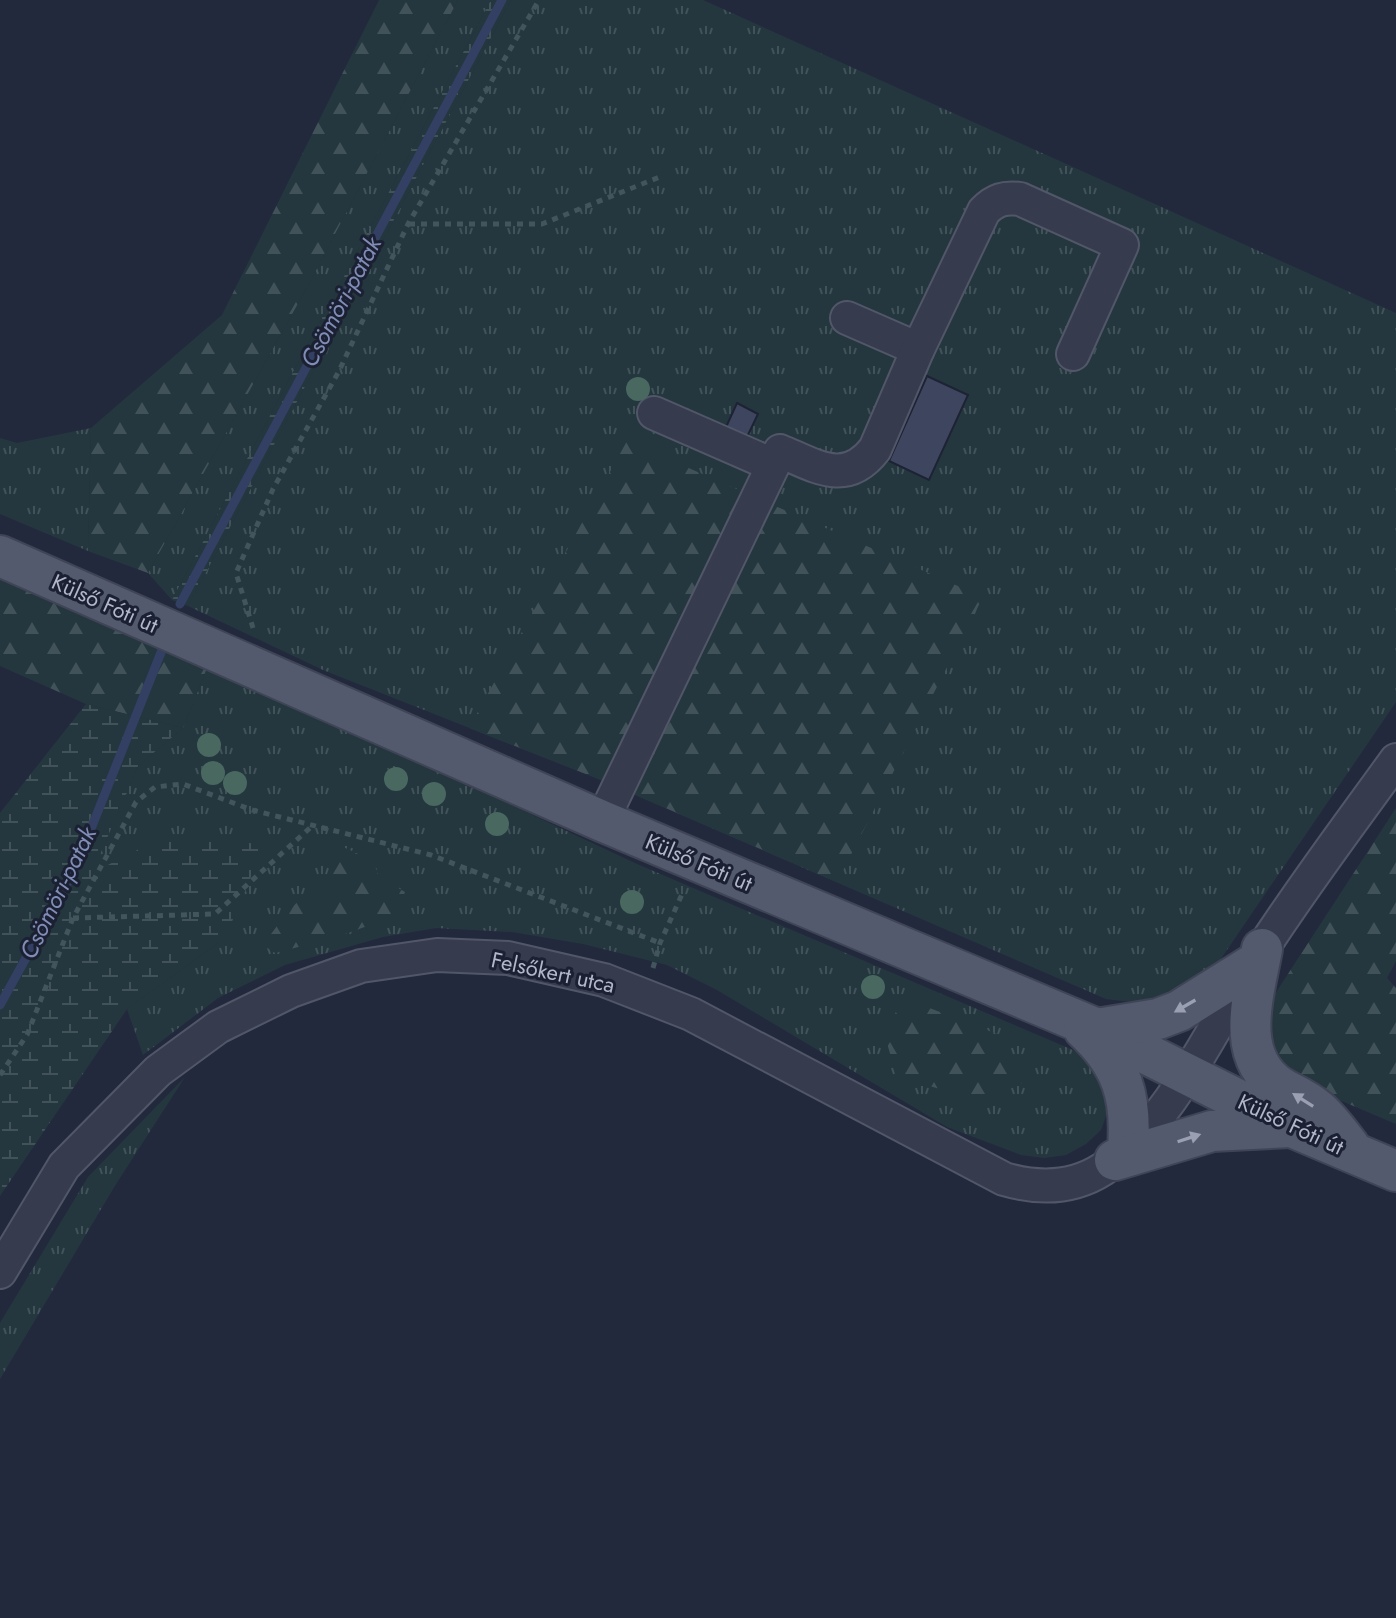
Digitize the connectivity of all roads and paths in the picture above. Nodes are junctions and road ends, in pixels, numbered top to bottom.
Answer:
1 (539, 0) edge
2 (662, 176) dead end
3 (408, 224) junction
4 (847, 318) dead end
5 (918, 349) junction
6 (1073, 354) dead end
7 (654, 413) dead end
8 (773, 465) junction
9 (0, 556) edge
10 (259, 635) dead end
11 (1396, 760) edge
12 (602, 821) junction
13 (313, 825) junction
14 (696, 862) junction
15 (73, 918) junction
16 (660, 943) junction
17 (1256, 958) junction
18 (645, 996) junction
19 (1084, 1024) junction
20 (1187, 1073) junction
21 (0, 1075) edge
22 (1292, 1127) junction
23 (1121, 1154) junction
24 (1357, 1155) junction
25 (1396, 1171) edge
26 (0, 1272) edge

1 - 3 path
2 - 3 path
3 - 10 path
4 - 5 street
5 - 6 street
5 - 8 street
7 - 8 street
8 - 12 street
9 - 12 main road, Külső Fóti út
11 - 17 street, Felsőkert utca
12 - 14 main road, Külső Fóti út
13 - 15 path
13 - 15 path
13 - 16 path
14 - 16 path
14 - 19 main road, Külső Fóti út
15 - 21 path
16 - 18 path
17 -> 19 main road
17 - 20 street, Felsőkert utca
24 -> 17 main road
18 - 23 street, Felsőkert utca
18 - 26 street, Felsőkert utca
19 - 20 main road, Külső Fóti út
19 - 23 main road
20 - 22 main road, Külső Fóti út
20 - 23 street, Felsőkert utca
23 -> 22 main road
22 - 24 main road, Külső Fóti út
24 - 25 main road, Külső Fóti út

